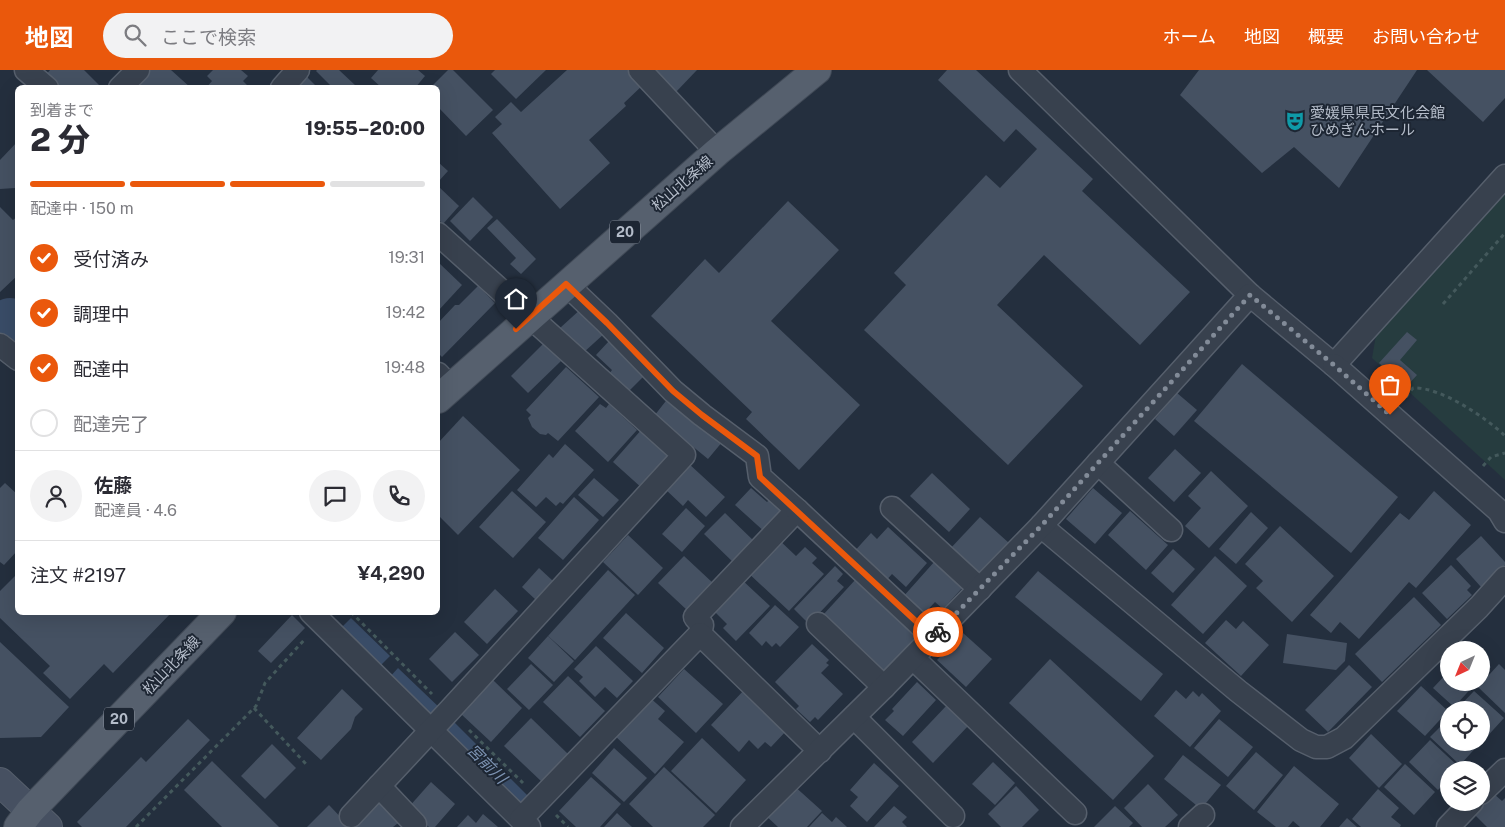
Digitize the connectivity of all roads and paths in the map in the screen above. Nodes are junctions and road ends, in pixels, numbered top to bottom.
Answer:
1 (26, 70) edge
2 (138, 70) edge
3 (298, 70) edge
4 (640, 70) edge
5 (817, 70) edge
6 (1020, 70) edge
7 (44, 85) edge
8 (123, 85) edge
9 (285, 85) edge
10 (717, 152) junction
11 (1505, 176) edge
12 (1505, 233) edge
13 (440, 236) edge
14 (566, 284) junction
15 (1250, 295) junction
16 (1443, 304) dead end
17 (530, 318) junction
18 (1334, 365) junction
19 (442, 387) edge
20 (1390, 415) junction
21 (1505, 436) edge
22 (1098, 464) junction
23 (892, 508) dead end
24 (797, 510) junction
25 (1505, 520) edge
26 (1041, 526) junction
27 (1171, 530) dead end
28 (1505, 578) edge
29 (980, 589) junction
30 (219, 615) edge
31 (316, 617) edge
32 (818, 624) dead end
33 (700, 634) junction
34 (933, 637) junction
35 (912, 658) junction
36 (884, 687) junction
37 (254, 708) junction
38 (854, 716) junction
39 (431, 731) junction
40 (820, 751) junction
41 (306, 764) dead end
42 (1505, 770) edge
43 (0, 782) edge
44 (1490, 784) edge
45 (379, 786) junction
46 (1463, 811) edge
47 (1075, 813) dead end
48 (350, 816) dead end
49 (32, 822) edge
50 (525, 823) edge
51 (953, 823) edge
52 (415, 824) dead end
53 (136, 827) edge
54 (742, 827) edge
55 (1448, 827) edge

1 - 7 street
2 - 8 street
3 - 9 street
4 - 10 street
5 - 10 main road, 松山北条線 / 20
6 - 15 street
10 - 14 main road, 松山北条線 / 20
11 - 18 street
12 - 16 path
13 - 17 street
14 - 17 main road, 松山北条線 / 20
14 - 24 street
15 - 18 street
15 - 22 street
17 - 19 main road, 松山北条線 / 20
17 - 39 street
18 - 20 street
20 - 21 path
20 - 25 street
22 - 26 street
22 - 27 street
23 - 29 street
24 - 33 street
24 - 34 street
26 - 28 street
26 - 29 street
29 - 34 street
30 - 49 main road, 松山北条線 / 20
31 - 37 path
31 - 39 street
32 - 36 street
33 - 40 street
33 - 50 street
34 - 35 street
35 - 36 street
35 - 47 street
36 - 38 street
37 - 41 path
37 - 53 path
38 - 40 street
38 - 51 street
39 - 45 street
39 - 50 street
40 - 54 street
42 - 44 street
43 - 49 main road
45 - 48 street
45 - 52 street
46 - 55 street

